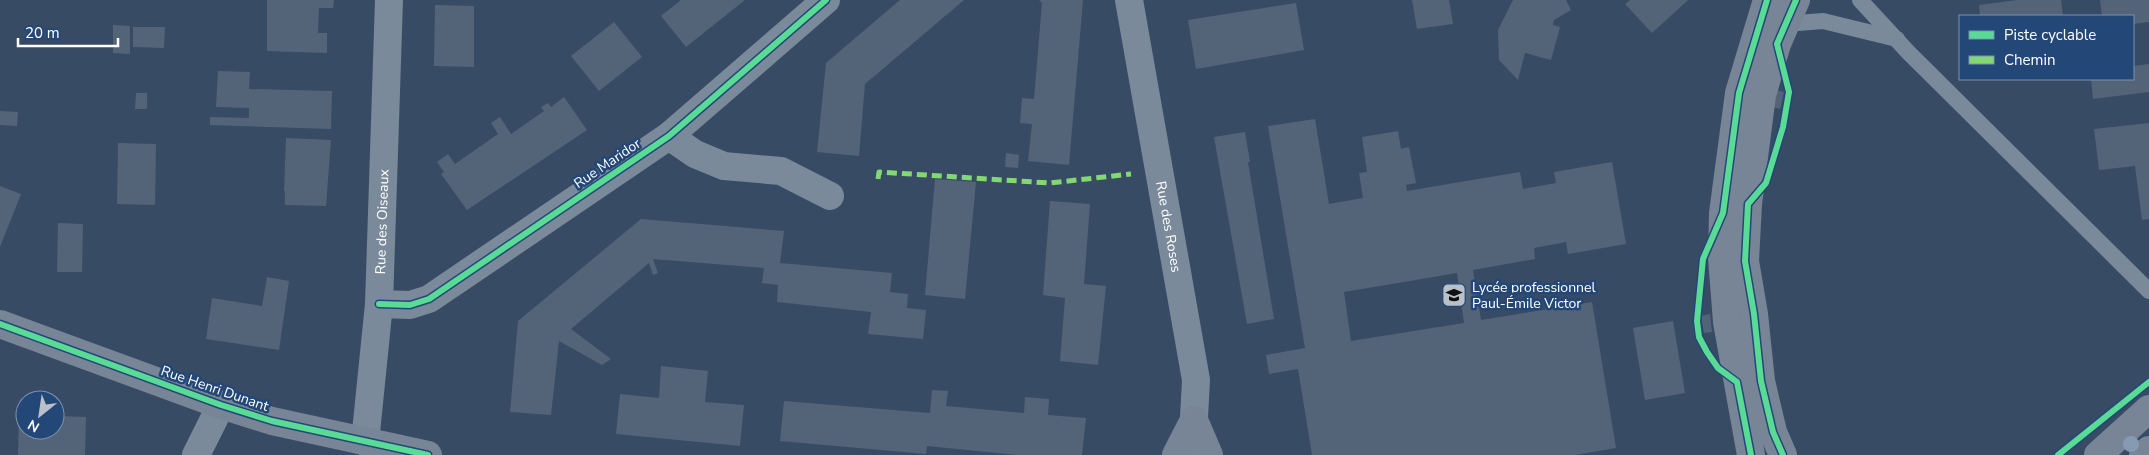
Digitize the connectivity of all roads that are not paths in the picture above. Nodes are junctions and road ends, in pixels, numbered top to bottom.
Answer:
1 (389, 0) edge
2 (826, 0) edge
3 (1129, 0) edge
4 (1766, 0) edge
5 (1860, 0) edge
6 (1790, 12) edge
7 (1897, 39) junction
8 (669, 136) junction
9 (830, 196) dead end
10 (2149, 291) edge
11 (379, 304) junction
12 (0, 324) edge
13 (221, 405) junction
14 (2149, 409) edge
15 (1194, 420) junction
16 (365, 442) junction
17 (2149, 450) edge
18 (196, 455) edge
19 (428, 455) edge
20 (1176, 455) edge
21 (1192, 455) edge
22 (1209, 455) edge
23 (1750, 455) edge
24 (1783, 455) edge
25 (2098, 455) edge
26 (2143, 455) edge

1 - 11 street, Rue des Oiseaux
2 - 8 street, Rue Maridor
3 - 15 street, Rue des Roses
4 - 23 street
5 - 7 lane
6 - 7 lane
6 - 24 street
7 - 10 lane
8 - 9 street
8 - 11 street, Rue Maridor
11 - 16 street, Rue des Oiseaux
12 - 13 street, Rue Henri Dunant
13 - 16 street, Rue Henri Dunant
13 - 18 street
14 - 25 street
15 - 20 street
15 - 21 street, Rue des Roses
15 - 22 street
16 - 19 street, Rue Henri Dunant
17 - 26 street

